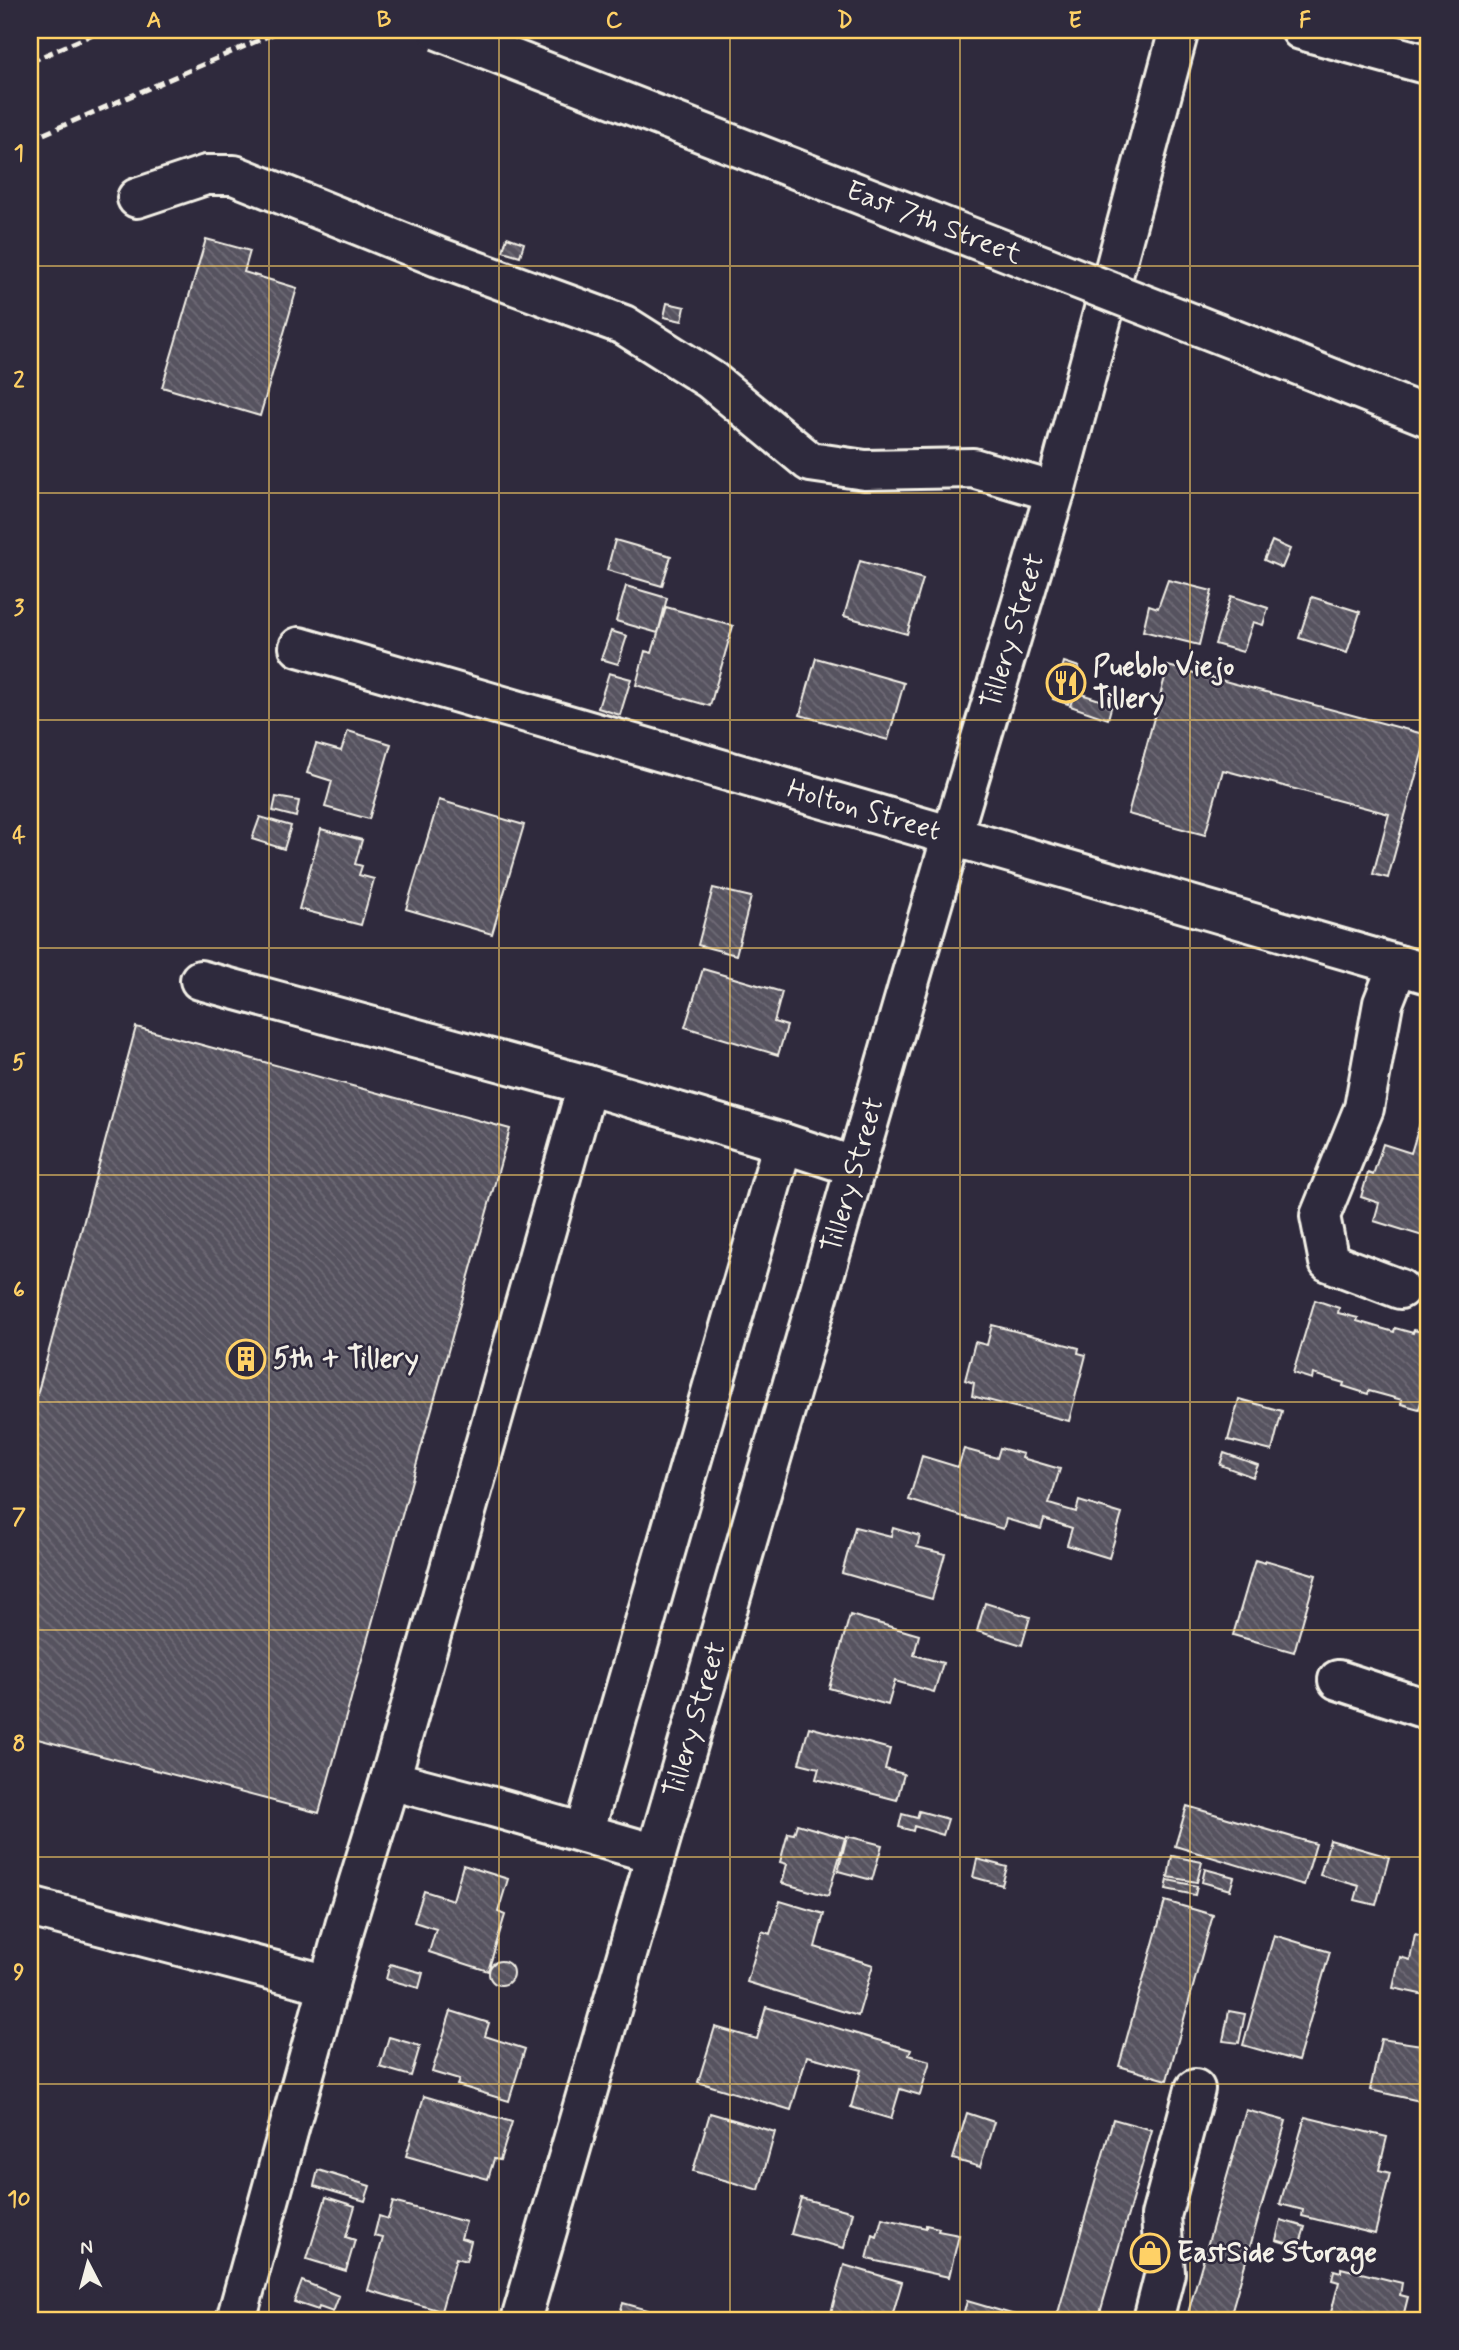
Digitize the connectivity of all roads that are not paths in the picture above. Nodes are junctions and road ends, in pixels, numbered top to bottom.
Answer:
1 (438, 30) edge
2 (1179, 30) edge
3 (1301, 30) edge
4 (1429, 65) edge
5 (137, 198) dead end
6 (1429, 417) edge
7 (1055, 492) junction
8 (299, 647) dead end
9 (952, 835) junction
10 (1413, 970) edge
11 (200, 980) dead end
12 (587, 1085) junction
13 (783, 1143) junction
14 (856, 1167) junction
15 (1400, 1289) dead end
16 (1338, 1680) dead end
17 (1429, 1710) edge
18 (390, 1780) junction
19 (584, 1833) junction
20 (656, 1854) junction
21 (30, 1907) edge
22 (329, 1984) junction
23 (1195, 2089) dead end
24 (236, 2320) edge
25 (521, 2320) edge
26 (1153, 2320) edge

1 - 6 street, East 7th Street, bridge
2 - 7 street, Tillery Street
3 - 4 street
5 - 7 street
7 - 9 street, Tillery Street
8 - 9 street, Holton Street
9 - 10 street, Holton Street
9 - 14 street, Tillery Street
10 - 15 street
11 - 12 street
12 - 13 street
12 - 18 street
13 - 14 street
13 - 19 street
14 - 20 street, Tillery Street
16 - 17 street
18 - 19 street
18 - 22 street
19 - 20 street
20 - 25 street, Tillery Street
21 - 22 street
22 - 24 street
23 - 26 street

